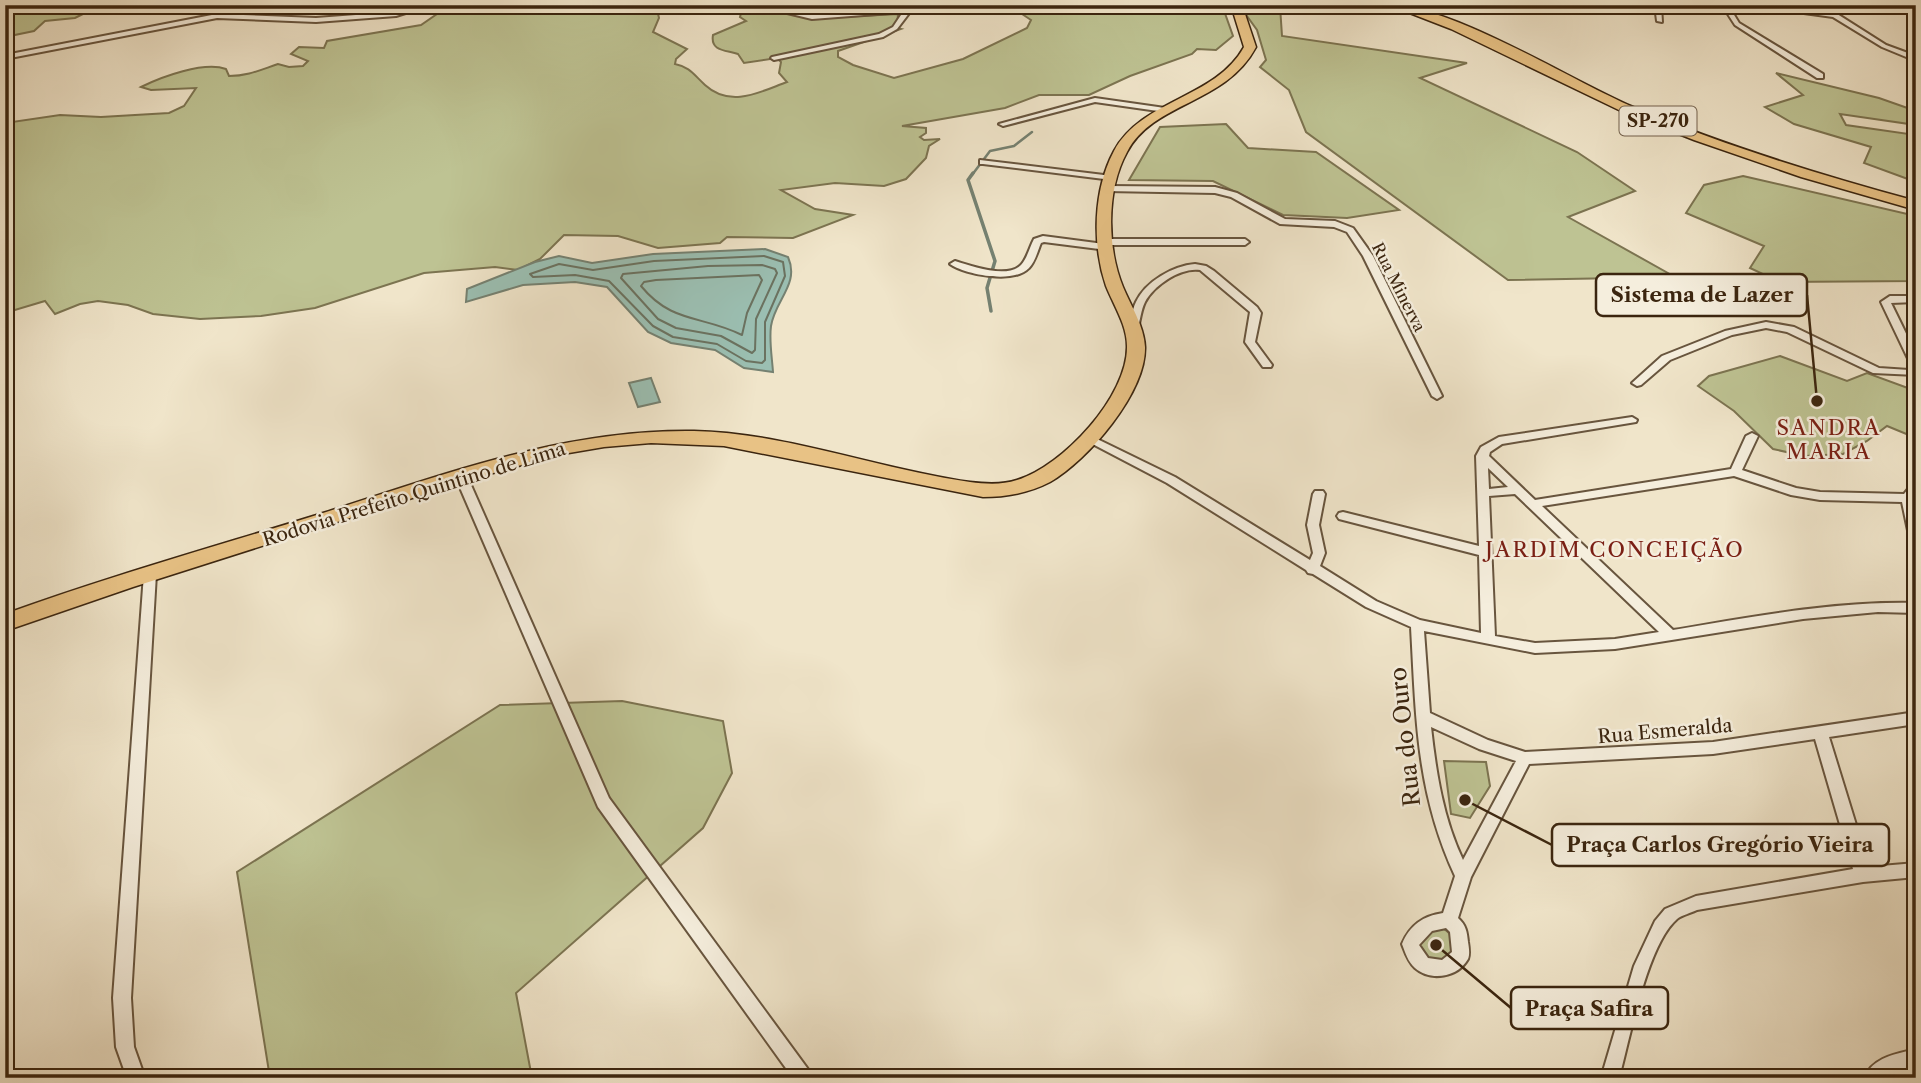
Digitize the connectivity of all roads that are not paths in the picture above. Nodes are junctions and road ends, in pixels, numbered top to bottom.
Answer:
1 (143, 5) edge
2 (429, 5) edge
3 (757, 5) edge
4 (1083, 5) edge
5 (1236, 5) edge
6 (1394, 5) edge
7 (1658, 5) edge
8 (1725, 5) edge
9 (1748, 5) edge
10 (1818, 5) edge
11 (1413, 7) edge
12 (908, 10) junction
13 (135, 12) dead end
14 (1838, 17) junction
15 (1660, 21) dead end
16 (5, 57) edge
17 (774, 58) dead end
18 (1916, 59) edge
19 (1820, 76) dead end
20 (1165, 110) junction
21 (1003, 124) dead end
22 (983, 162) dead end
23 (1110, 183) junction
24 (1916, 200) edge
25 (1916, 206) edge
26 (1245, 242) dead end
27 (1107, 244) junction
28 (955, 264) dead end
29 (1916, 299) edge
30 (1133, 329) junction
31 (1267, 365) dead end
32 (1916, 367) edge
33 (1637, 383) dead end
34 (1437, 396) dead end
35 (1632, 420) dead end
36 (1752, 436) dead end
37 (1089, 439) junction
38 (1482, 456) junction
39 (1735, 472) junction
40 (461, 476) junction
41 (1916, 487) edge
42 (1518, 490) junction
43 (1484, 493) junction
44 (1319, 494) dead end
45 (1907, 498) junction
46 (1533, 504) junction
47 (1343, 516) dead end
48 (1914, 527) edge
49 (1916, 540) edge
50 (1485, 552) junction
51 (1312, 570) junction
52 (150, 574) junction
53 (1916, 608) edge
54 (5, 623) edge
55 (1417, 624) junction
56 (1669, 634) junction
57 (1488, 640) junction
58 (1424, 717) junction
59 (1916, 718) edge
60 (1821, 734) junction
61 (1525, 758) junction
62 (1916, 870) edge
63 (1863, 875) junction
64 (1462, 876) junction
65 (1449, 920) dead end
66 (1916, 1058) edge
67 (136, 1078) edge
68 (804, 1078) edge
69 (1610, 1078) edge
70 (1873, 1078) edge

1 - 13 street
2 - 16 street
3 - 12 street
4 - 12 street
5 - 20 main road, Rodovia Prefeito Quintino de Lima
6 - 11 main road, SP-270
7 - 15 street
8 - 19 street
9 - 14 street
10 - 14 street
11 - 24 main road, SP-270
11 - 25 main road, SP-270
12 - 17 street
14 - 18 street
20 - 21 street
20 - 23 main road, Rodovia Prefeito Quintino de Lima
22 - 23 street
23 - 27 main road, Rodovia Prefeito Quintino de Lima
23 - 34 street, Rua Minerva
26 - 27 street
27 - 28 street
27 - 30 main road, Rodovia Prefeito Quintino de Lima
29 - 32 street
30 - 31 street
30 - 37 main road, Rodovia Prefeito Quintino de Lima
32 - 33 street
35 - 38 street
36 - 39 street
37 - 40 main road, Rodovia Prefeito Quintino de Lima
37 - 51 street
38 - 42 street
38 - 43 street
39 - 45 street
39 - 46 street
40 - 52 main road, Rodovia Prefeito Quintino de Lima
40 - 68 street
41 - 45 street
42 - 43 street
42 - 46 street
43 - 50 street
44 - 51 street
45 - 48 street
46 - 56 street
47 - 50 street
48 - 49 street
50 - 57 street
51 - 55 street
52 - 54 main road, Rodovia Prefeito Quintino de Lima
52 - 67 street
53 - 56 street
55 - 57 street
55 - 58 street, Rua do Ouro
56 - 57 street
58 - 61 street, Rua Esmeralda
58 - 64 street, Rua do Ouro
59 - 60 street, Rua Esmeralda
60 - 61 street, Rua Esmeralda
60 - 63 street
61 - 64 street
62 - 63 street
63 - 69 street
64 - 65 street
66 - 70 street

